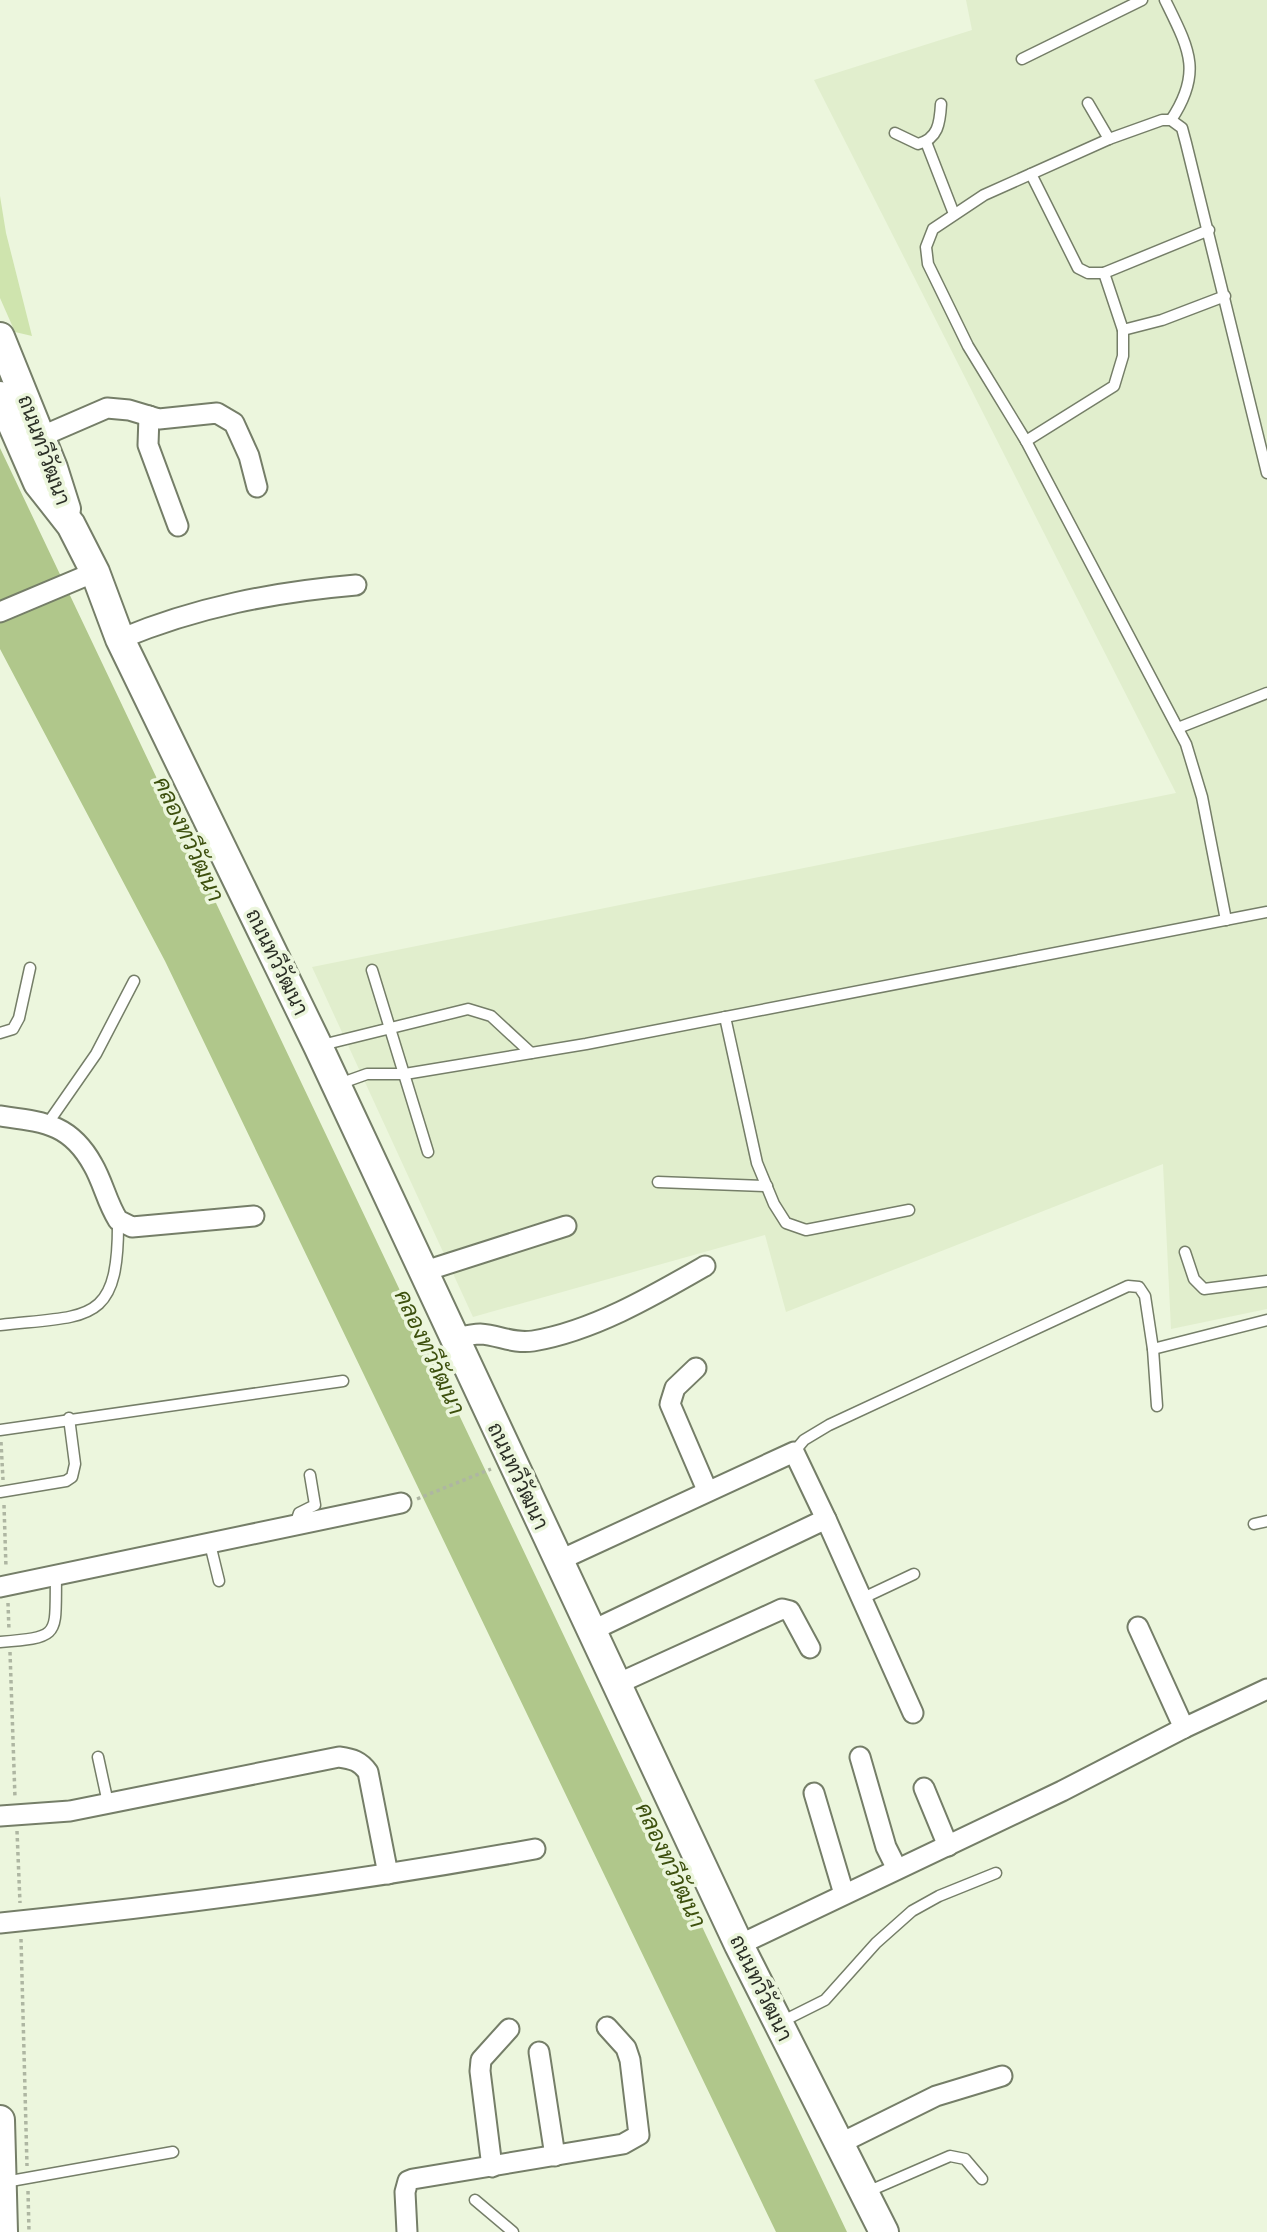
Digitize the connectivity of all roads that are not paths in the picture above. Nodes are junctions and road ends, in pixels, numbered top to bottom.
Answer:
1 (1142, 0) edge
2 (1165, 0) edge
3 (1022, 59) dead end
4 (1088, 103) dead end
5 (941, 104) dead end
6 (1171, 120) junction
7 (895, 133) dead end
8 (1109, 139) junction
9 (926, 142) junction
10 (1031, 174) junction
11 (954, 214) junction
12 (1209, 230) junction
13 (1104, 273) junction
14 (1225, 296) junction
15 (1123, 330) junction
16 (0, 337) edge
17 (0, 396) edge
18 (149, 416) junction
19 (40, 437) junction
20 (1026, 441) junction
21 (1267, 473) edge
22 (257, 487) dead end
23 (71, 525) junction
24 (178, 526) dead end
25 (95, 572) junction
26 (356, 585) dead end
27 (0, 612) edge
28 (120, 639) junction
29 (1267, 693) edge
30 (1178, 728) junction
31 (1267, 912) edge
32 (1226, 920) junction
33 (30, 968) dead end
34 (372, 970) dead end
35 (134, 981) dead end
36 (724, 1017) junction
37 (390, 1028) junction
38 (0, 1033) edge
39 (318, 1046) junction
40 (531, 1053) junction
41 (405, 1073) junction
42 (334, 1085) junction
43 (0, 1116) edge
44 (48, 1123) junction
45 (428, 1152) dead end
46 (658, 1182) dead end
47 (767, 1186) junction
48 (909, 1210) dead end
49 (254, 1216) dead end
50 (118, 1220) junction
51 (566, 1226) dead end
52 (1185, 1252) dead end
53 (705, 1266) dead end
54 (422, 1272) junction
55 (1267, 1281) edge
56 (1267, 1320) edge
57 (0, 1325) edge
58 (453, 1339) junction
59 (1153, 1349) junction
60 (696, 1368) dead end
61 (343, 1381) dead end
62 (1157, 1406) dead end
63 (69, 1418) junction
64 (0, 1430) edge
65 (794, 1452) junction
66 (310, 1475) dead end
67 (707, 1490) junction
68 (0, 1492) edge
69 (407, 1502) road end
70 (826, 1519) junction
71 (1267, 1521) edge
72 (1254, 1524) dead end
73 (295, 1526) junction
74 (210, 1544) junction
75 (558, 1561) junction
76 (914, 1574) dead end
77 (56, 1576) junction
78 (219, 1581) dead end
79 (0, 1587) edge
80 (861, 1598) junction
81 (1138, 1627) dead end
82 (591, 1631) junction
83 (0, 1642) edge
84 (810, 1648) dead end
85 (617, 1684) junction
86 (1267, 1689) edge
87 (913, 1713) dead end
88 (1184, 1728) junction
89 (98, 1757) dead end
90 (860, 1757) dead end
91 (924, 1788) dead end
92 (814, 1793) dead end
93 (108, 1803) junction
94 (0, 1816) edge
95 (948, 1846) junction
96 (535, 1849) dead end
97 (897, 1869) junction
98 (996, 1873) dead end
99 (388, 1874) junction
100 (844, 1894) junction
101 (0, 1923) edge
102 (739, 1945) junction
103 (778, 2023) junction
104 (607, 2027) dead end
105 (509, 2029) dead end
106 (539, 2052) dead end
107 (1002, 2076) dead end
108 (0, 2120) edge
109 (839, 2144) junction
110 (173, 2152) dead end
111 (555, 2156) junction
112 (492, 2167) junction
113 (982, 2179) dead end
114 (1, 2182) edge
115 (864, 2193) junction
116 (475, 2200) dead end
117 (3, 2232) edge
118 (407, 2232) edge
119 (513, 2232) edge
120 (884, 2232) edge

1 - 3 lane
2 - 6 lane
4 - 8 lane
5 - 9 lane
6 - 8 lane
6 - 12 lane
7 - 9 lane
8 - 10 lane
9 - 11 lane
10 - 11 lane
10 - 13 lane
11 - 20 lane
12 - 13 lane
12 - 14 lane
13 - 15 lane
14 - 15 lane
14 - 21 lane
15 - 20 lane
16 - 19 main road, ถนนทวีวัฒนา
17 - 23 main road, ถนนทวีวัฒนา
18 - 19 street
18 - 22 street
18 - 24 street
19 - 23 main road, ถนนทวีวัฒนา
20 - 30 lane
23 - 25 main road, ถนนทวีวัฒนา
25 - 27 street
25 - 28 main road, ถนนทวีวัฒนา
26 - 28 street
28 - 39 main road, ถนนทวีวัฒนา
29 - 30 lane
30 - 32 lane
31 - 32 lane
32 - 36 lane
33 - 38 lane
34 - 37 lane
35 - 44 lane
36 - 40 lane
36 - 47 lane
37 - 39 lane
37 - 40 lane
37 - 41 lane
39 - 42 main road, ถนนทวีวัฒนา
40 - 41 lane
41 - 42 lane
41 - 45 lane
42 - 54 main road, ถนนทวีวัฒนา
43 - 44 street
44 - 50 street
46 - 47 lane
47 - 48 lane
49 - 50 street
50 - 57 lane
51 - 54 street
52 - 55 lane
53 - 58 street
54 - 58 main road, ถนนทวีวัฒนา
56 - 59 lane
58 - 75 main road, ถนนทวีวัฒนา
59 - 62 lane
59 - 65 lane
60 - 67 street
61 - 63 lane
63 - 64 lane
63 - 68 lane
65 - 67 street
65 - 70 street
66 - 73 lane
67 - 75 street
69 - 73 street
70 - 80 street
70 - 82 street
71 - 72 lane
73 - 74 street
74 - 77 street
74 - 78 lane
75 - 82 main road, ถนนทวีวัฒนา
76 - 80 lane
77 - 79 street
77 - 83 lane
80 - 87 street
81 - 88 street
82 - 85 main road, ถนนทวีวัฒนา
84 - 85 street
85 - 102 main road, ถนนทวีวัฒนา
86 - 88 street
88 - 95 street
89 - 93 lane
90 - 97 street
91 - 95 street
92 - 100 street
93 - 94 street
93 - 99 street
95 - 97 street
96 - 99 street
97 - 100 street
98 - 103 lane
99 - 101 street
100 - 102 street
102 - 103 main road, ถนนทวีวัฒนา
103 - 109 main road, ถนนทวีวัฒนา
104 - 111 street
105 - 112 street
106 - 111 street
107 - 109 street
108 - 114 main road
109 - 115 main road, ถนนทวีวัฒนา
110 - 114 lane
111 - 112 street
112 - 118 street
113 - 115 lane
114 - 117 main road
115 - 120 main road, ถนนทวีวัฒนา
116 - 119 lane

